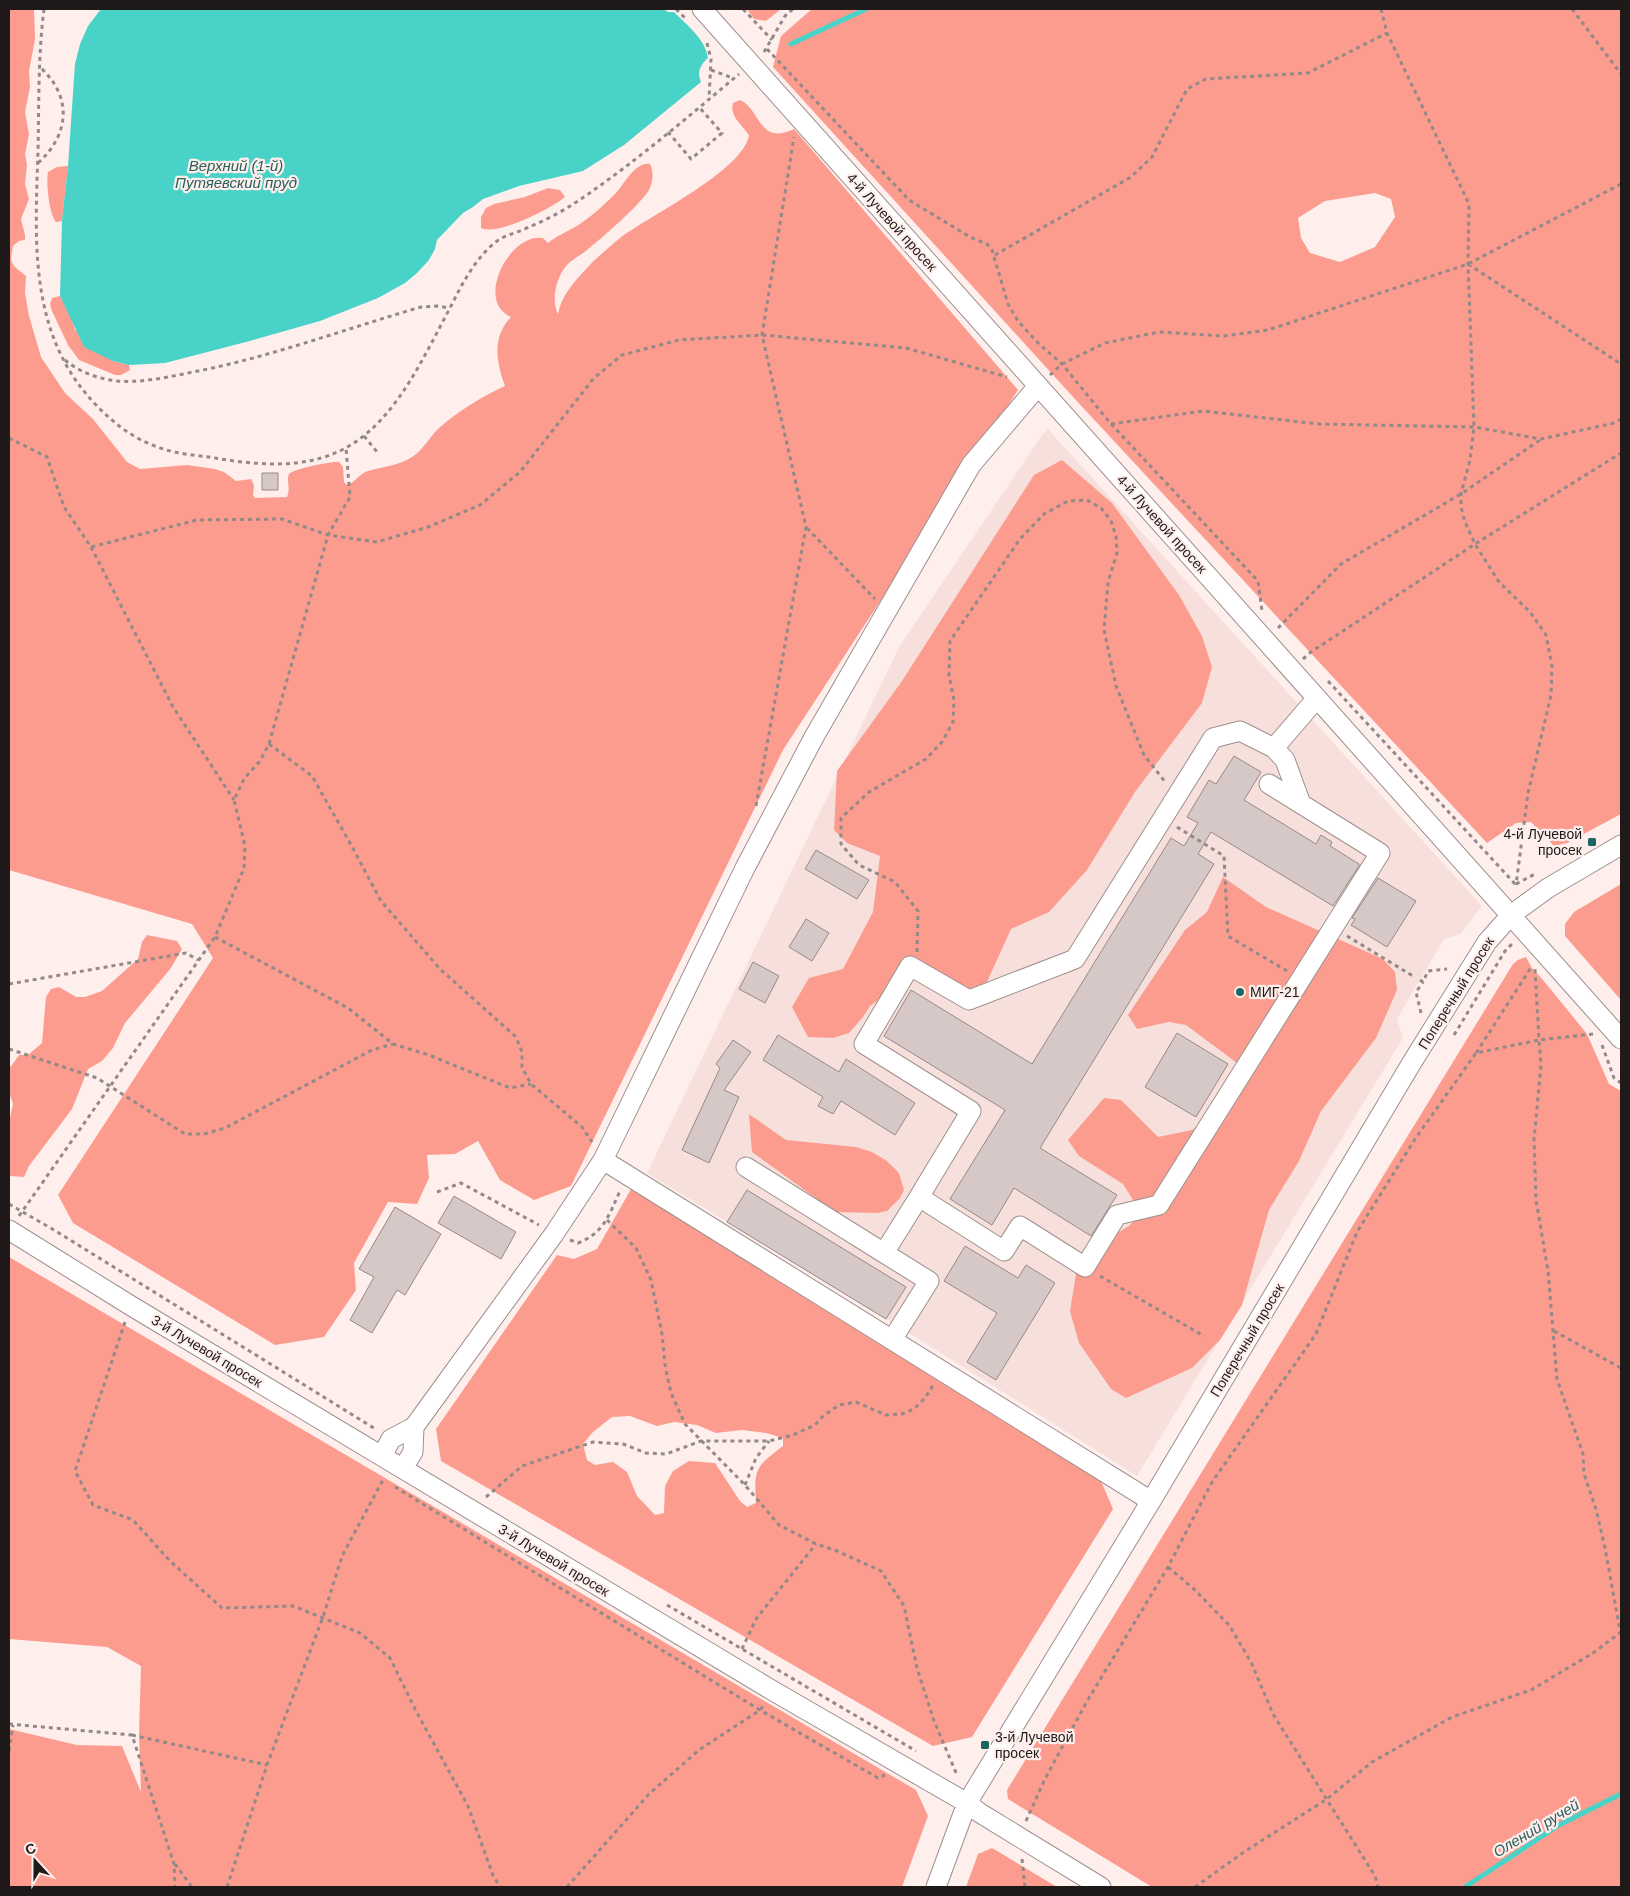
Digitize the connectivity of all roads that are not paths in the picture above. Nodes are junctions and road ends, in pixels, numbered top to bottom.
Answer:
1 (702, 9) edge
2 (1038, 386) junction
3 (1317, 698) junction
4 (1274, 748) junction
5 (1268, 784) dead end
6 (1300, 804) junction
7 (1621, 845) edge
8 (1510, 915) junction
9 (1621, 1039) edge
10 (603, 1160) junction
11 (746, 1167) dead end
12 (919, 1197) junction
13 (9, 1230) edge
14 (884, 1253) junction
15 (892, 1340) junction
16 (414, 1427) junction
17 (392, 1462) junction
18 (1151, 1501) junction
19 (967, 1803) junction
20 (936, 1887) edge
21 (1101, 1887) edge

1 - 2 street, 4-й Лучевой просек
2 - 3 street, 4-й Лучевой просек
2 - 10 street
3 - 4 street
3 - 8 street, 4-й Лучевой просек
4 - 6 street
4 - 12 street
5 - 6 street
6 - 12 street
7 - 8 street, Поперечный просек
8 - 9 street, 4-й Лучевой просек
8 - 18 street, Поперечный просек
10 - 15 street
10 - 16 street
11 - 14 street
12 - 14 street
13 - 17 street, 3-й Лучевой просек
14 - 15 street
15 - 18 street
16 - 17 street
16 - 17 street
17 - 19 street, 3-й Лучевой просек
18 - 19 street, Поперечный просек
19 - 20 street, Поперечный просек
19 - 21 street, 3-й Лучевой просек

